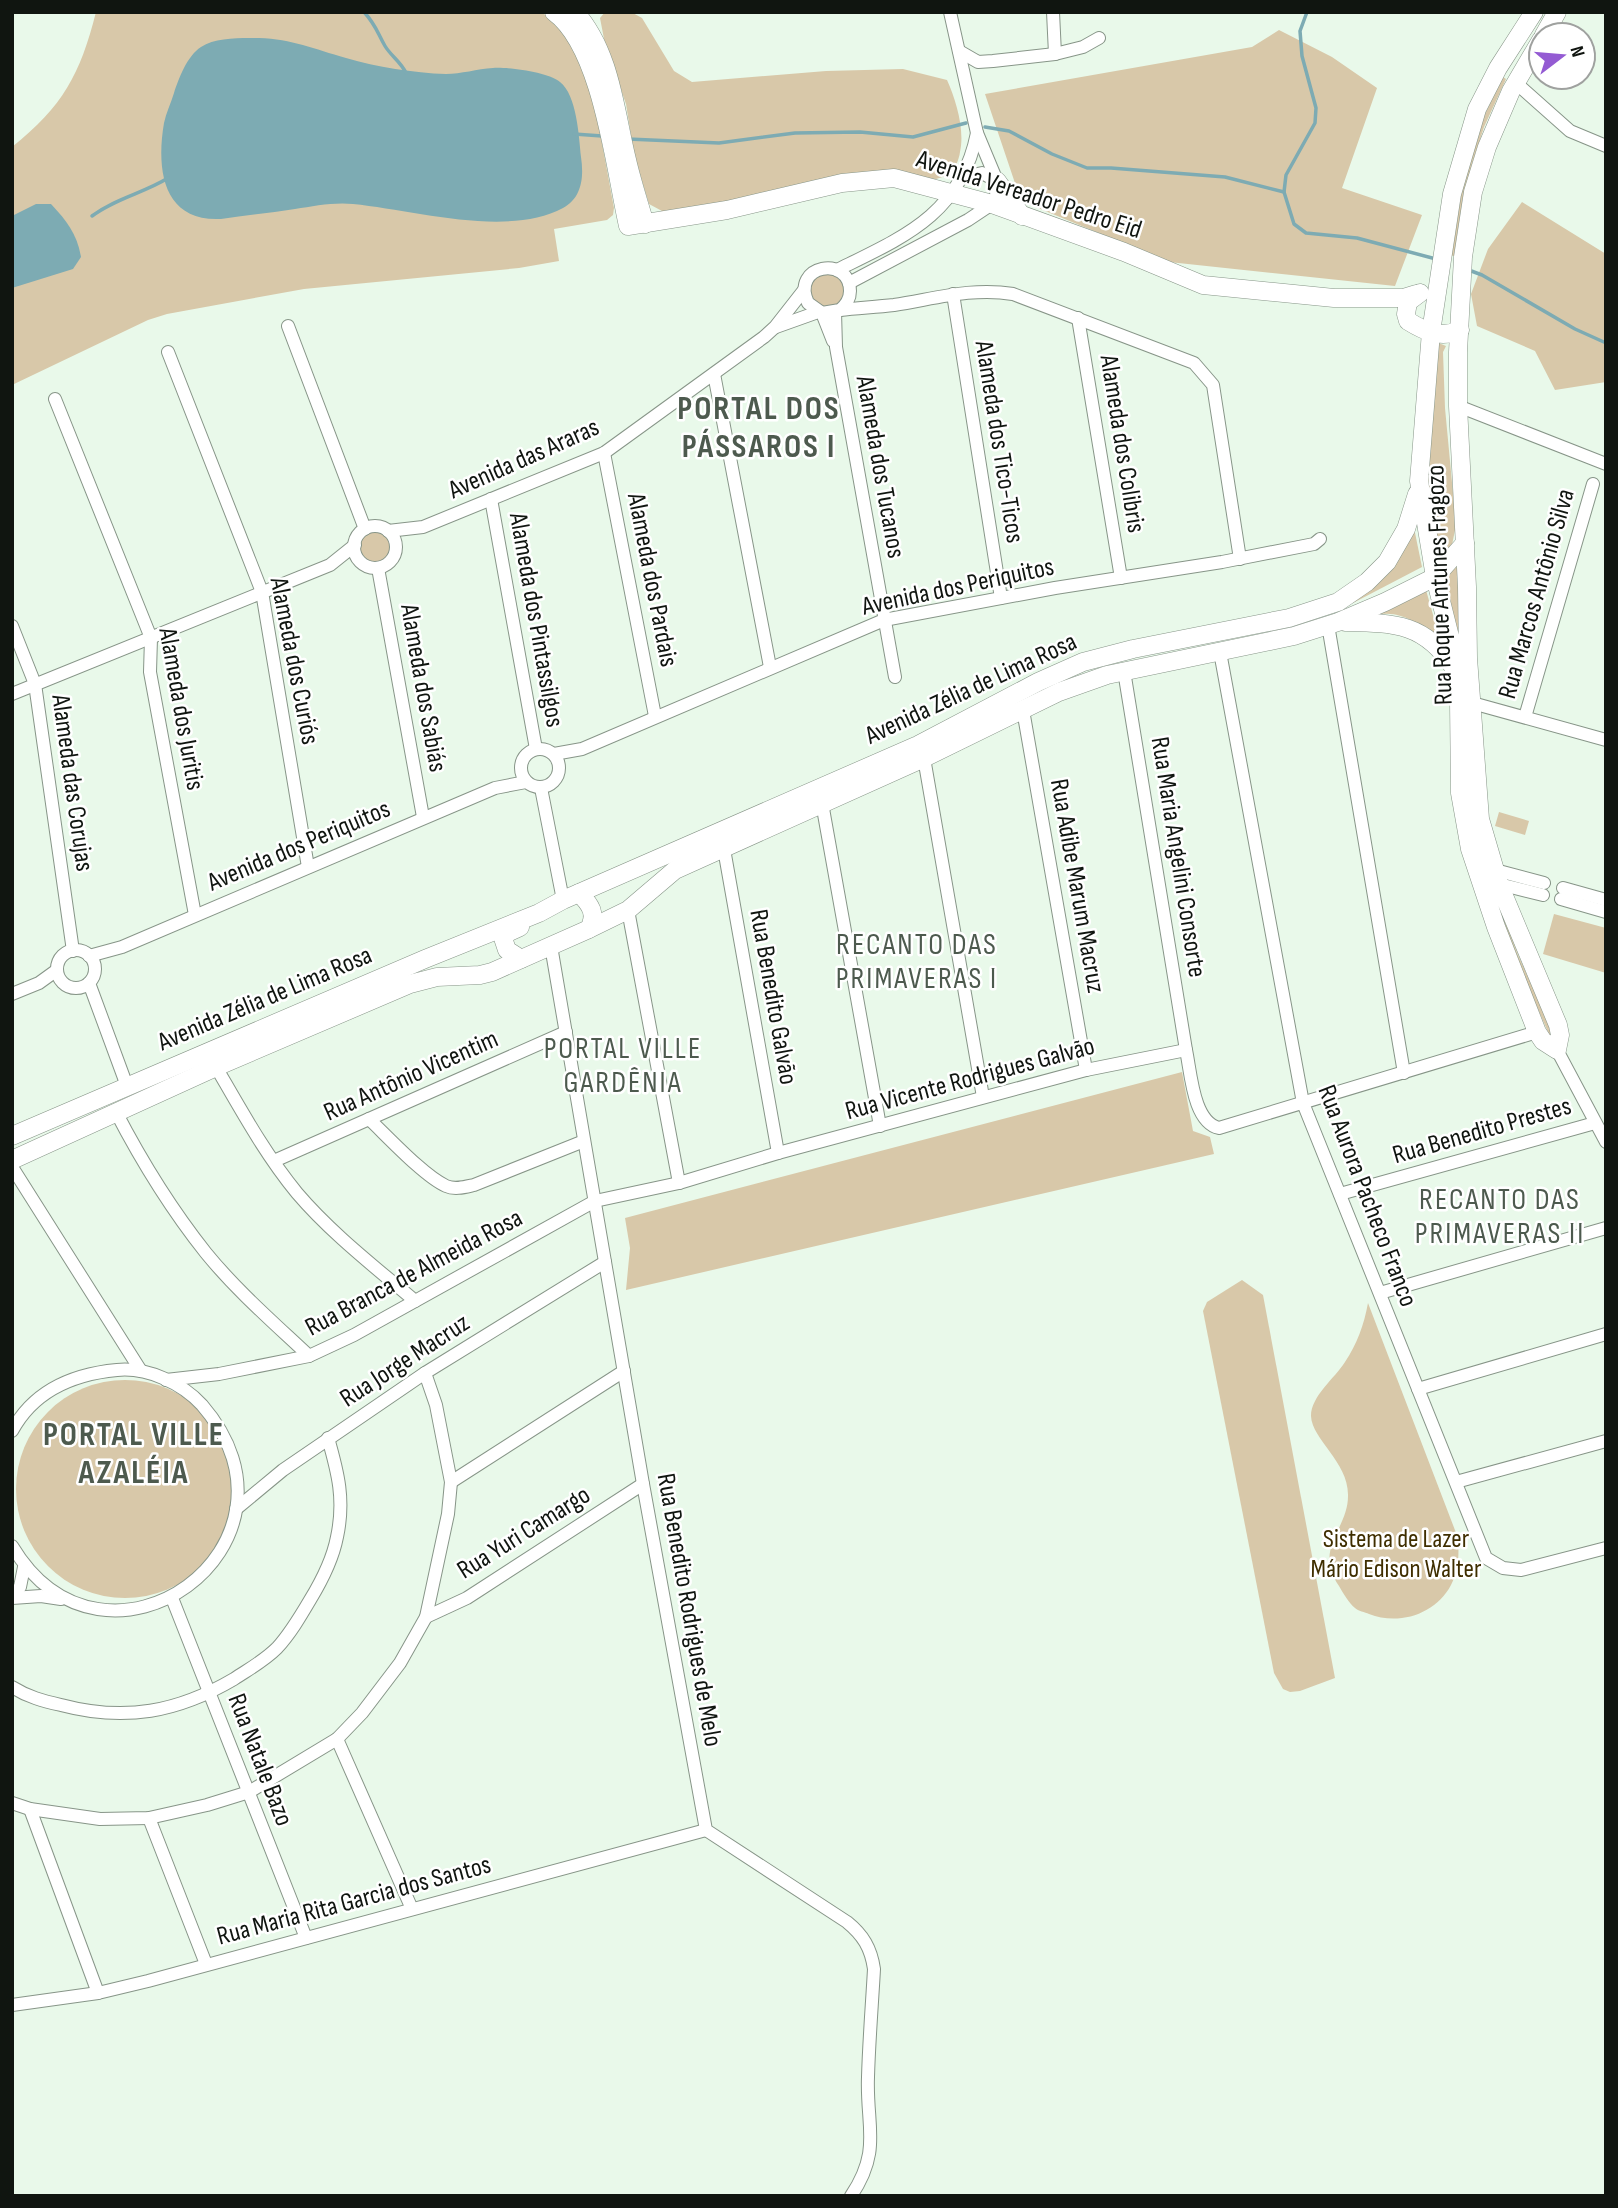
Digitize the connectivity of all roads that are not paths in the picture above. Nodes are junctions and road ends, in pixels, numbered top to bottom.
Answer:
1 (554, 12) edge
2 (575, 12) edge
3 (950, 12) edge
4 (1053, 12) edge
5 (1534, 12) edge
6 (1099, 38) dead end
7 (958, 51) junction
8 (1055, 54) junction
9 (1527, 64) edge
10 (1516, 83) junction
11 (977, 133) junction
12 (1606, 146) edge
13 (963, 177) junction
14 (997, 181) junction
15 (953, 193) junction
16 (992, 204) junction
17 (1022, 216) junction
18 (636, 225) junction
19 (900, 237) junction
20 (909, 252) junction
21 (838, 270) junction
22 (1438, 284) junction
23 (849, 289) junction
24 (804, 290) junction
25 (1461, 290) junction
26 (953, 294) junction
27 (1416, 294) junction
28 (1370, 298) junction
29 (876, 307) junction
30 (829, 312) junction
31 (1078, 318) junction
32 (1408, 321) junction
33 (288, 326) dead end
34 (775, 327) junction
35 (1460, 330) junction
36 (1431, 332) junction
37 (168, 352) dead end
38 (713, 374) junction
39 (55, 399) dead end
40 (1458, 406) junction
41 (604, 453) junction
42 (1606, 464) edge
43 (1419, 481) junction
44 (1593, 484) dead end
45 (491, 499) junction
46 (423, 527) junction
47 (365, 529) junction
48 (388, 531) junction
49 (1320, 539) dead end
50 (1465, 543) junction
51 (355, 545) junction
52 (396, 546) junction
53 (1240, 559) junction
54 (359, 561) junction
55 (330, 565) junction
56 (378, 568) junction
57 (1435, 577) junction
58 (1121, 578) junction
59 (262, 592) junction
60 (1002, 598) junction
61 (884, 620) junction
62 (1333, 624) junction
63 (12, 626) edge
64 (151, 638) junction
65 (1220, 652) junction
66 (770, 667) junction
67 (1455, 670) junction
68 (1124, 671) junction
69 (895, 677) dead end
70 (36, 684) junction
71 (12, 694) edge
72 (1465, 701) junction
73 (1023, 710) junction
74 (654, 716) junction
75 (1525, 717) junction
76 (1606, 740) edge
77 (582, 748) junction
78 (536, 749) junction
79 (554, 754) junction
80 (924, 758) junction
81 (520, 768) junction
82 (559, 769) junction
83 (526, 782) junction
84 (495, 788) junction
85 (541, 788) junction
86 (822, 803) junction
87 (423, 817) junction
88 (724, 849) junction
89 (1477, 865) junction
90 (308, 867) junction
91 (1495, 878) junction
92 (1541, 888) dead end
93 (1562, 893) dead end
94 (571, 897) junction
95 (1486, 898) junction
96 (1598, 901) edge
97 (628, 910) junction
98 (1606, 912) edge
99 (539, 913) junction
100 (195, 915) junction
101 (589, 929) junction
102 (551, 946) junction
103 (122, 947) junction
104 (73, 951) junction
105 (89, 956) junction
106 (521, 959) junction
107 (95, 970) junction
108 (59, 975) junction
109 (89, 983) junction
110 (12, 993) edge
111 (566, 1032) junction
112 (1537, 1032) junction
113 (1558, 1050) junction
114 (1186, 1051) junction
115 (216, 1067) junction
116 (1086, 1070) junction
117 (1404, 1073) junction
118 (127, 1086) junction
119 (983, 1097) junction
120 (1303, 1102) junction
121 (116, 1112) junction
122 (369, 1119) junction
123 (1595, 1123) junction
124 (880, 1126) junction
125 (12, 1136) edge
126 (584, 1141) junction
127 (1606, 1142) edge
128 (778, 1153) junction
129 (12, 1160) edge
130 (274, 1161) junction
131 (12, 1167) edge
132 (678, 1182) junction
133 (1340, 1194) junction
134 (595, 1201) junction
135 (1606, 1228) edge
136 (605, 1262) junction
137 (1380, 1293) junction
138 (415, 1301) junction
139 (1606, 1334) edge
140 (309, 1356) junction
141 (141, 1371) junction
142 (624, 1371) junction
143 (425, 1373) junction
144 (166, 1380) junction
145 (1418, 1389) junction
146 (12, 1410) edge
147 (14, 1428) edge
148 (328, 1438) junction
149 (1606, 1441) edge
150 (451, 1482) junction
151 (1456, 1482) junction
152 (643, 1484) junction
153 (236, 1509) junction
154 (12, 1546) edge
155 (1606, 1548) edge
156 (24, 1567) junction
157 (12, 1597) edge
158 (173, 1598) junction
159 (68, 1600) junction
160 (426, 1617) junction
161 (12, 1687) edge
162 (210, 1693) junction
163 (337, 1739) junction
164 (249, 1792) junction
165 (12, 1803) edge
166 (30, 1809) junction
167 (149, 1818) junction
168 (706, 1830) junction
169 (412, 1909) junction
170 (306, 1938) junction
171 (206, 1964) junction
172 (98, 1993) junction
173 (12, 2004) edge
174 (851, 2196) edge

1 - 18 main road
2 - 18 main road
3 - 7 street
4 - 8 street
5 - 22 main road, Rua Roque Antunes Fragozo
6 - 8 street
7 - 8 street
7 - 11 street
9 - 10 main road, Rua Roque Antunes Fragozo
10 - 12 street
10 - 25 main road, Rua Roque Antunes Fragozo
11 - 13 street
11 - 14 street
13 - 14 street
13 - 15 street
14 - 16 street
14 - 17 main road
15 - 16 main road, Avenida Vereador Pedro Eid
15 - 18 main road, Avenida Vereador Pedro Eid
15 - 19 street
16 - 17 main road, Avenida Vereador Pedro Eid
16 - 20 street
17 - 28 main road, Avenida Vereador Pedro Eid
19 - 20 street
19 - 21 street
20 - 23 street
21 - 23 street
21 - 24 street
22 - 25 main road
22 - 27 main road, Avenida Vereador Pedro Eid
22 - 36 main road, Rua Roque Antunes Fragozo
23 - 29 street
23 - 30 street
24 - 30 street
24 - 34 street, Avenida das Araras
25 - 35 main road, Rua Roque Antunes Fragozo
26 - 29 street, Avenida das Araras
26 - 31 street, Avenida das Araras
26 - 60 street, Alameda dos Tico-Ticos
27 - 28 main road, Avenida Vereador Pedro Eid
27 - 32 main road
28 - 32 main road
29 - 30 street, Avenida das Araras
30 - 34 street, Avenida das Araras
30 - 61 street, Alameda dos Tucanos
31 - 53 street, Avenida das Araras
31 - 58 street, Alameda dos Colibris
32 - 36 main road
33 - 47 street
34 - 38 street, Avenida das Araras
35 - 36 main road
35 - 40 main road, Rua Roque Antunes Fragozo
36 - 43 main road, Rua Roque Antunes Fragozo
37 - 59 street, Alameda dos Curiós
38 - 41 street, Avenida das Araras
38 - 66 street
39 - 64 street, Alameda dos Juritis
40 - 42 street
40 - 50 main road, Rua Roque Antunes Fragozo
41 - 45 street, Avenida das Araras
41 - 74 street, Alameda dos Pardais
43 - 57 main road, Rua Roque Antunes Fragozo
43 - 94 main road, Avenida Zélia de Lima Rosa
44 - 75 street, Rua Marcos Antônio Silva
45 - 46 street, Avenida das Araras
45 - 78 street, Alameda dos Pintassilgos
46 - 48 street
46 - 52 street
47 - 48 street
47 - 51 street
48 - 52 street
49 - 53 street, Avenida dos Periquitos
50 - 57 main road, Avenida Zélia de Lima Rosa
50 - 72 main road, Rua Roque Antunes Fragozo
51 - 54 street
51 - 55 street
52 - 56 street
53 - 58 street, Avenida dos Periquitos
54 - 55 street
54 - 56 street
55 - 59 street
56 - 87 street, Alameda dos Sabiás
57 - 62 main road, Avenida Zélia de Lima Rosa
57 - 67 main road, Rua Roque Antunes Fragozo
58 - 60 street, Avenida dos Periquitos
59 - 64 street
59 - 90 street, Alameda dos Curiós
60 - 61 street, Avenida dos Periquitos
61 - 66 street, Avenida dos Periquitos
61 - 69 street, Alameda dos Tucanos
62 - 65 main road, Avenida Zélia de Lima Rosa
62 - 67 main road, Avenida Zélia de Lima Rosa
62 - 117 street
63 - 70 street, Alameda das Corujas
64 - 70 street
64 - 100 street, Alameda dos Juritis
65 - 68 main road, Avenida Zélia de Lima Rosa
65 - 120 street, Rua Aurora Pacheco Franco
66 - 74 street, Avenida dos Periquitos
67 - 72 main road, Rua Roque Antunes Fragozo
68 - 73 main road, Avenida Zélia de Lima Rosa
68 - 114 street, Rua Maria Angelini Consorte
70 - 71 street
70 - 104 street, Alameda das Corujas
72 - 75 street
72 - 89 main road, Rua Roque Antunes Fragozo
72 - 91 main road, Rua Roque Antunes Fragozo
73 - 80 main road, Avenida Zélia de Lima Rosa
73 - 116 street, Rua Adibe Marum Macruz
74 - 77 street, Avenida dos Periquitos
75 - 76 street
77 - 79 street
77 - 82 street
78 - 79 street
78 - 81 street
79 - 82 street
80 - 86 main road, Avenida Zélia de Lima Rosa
80 - 119 street
81 - 83 street
81 - 84 street
82 - 85 street
83 - 84 street
83 - 85 street
84 - 87 street, Avenida dos Periquitos
85 - 94 street
86 - 88 main road, Avenida Zélia de Lima Rosa
86 - 124 street
87 - 90 street, Avenida dos Periquitos
88 - 97 main road, Avenida Zélia de Lima Rosa
88 - 128 street, Rua Benedito Galvão
89 - 91 main road, Rua Roque Antunes Fragozo
89 - 95 main road, Rua Roque Antunes Fragozo
90 - 100 street, Avenida dos Periquitos
91 - 92 street
91 - 95 main road, Rua Roque Antunes Fragozo
91 - 113 main road
93 - 96 street
94 - 99 main road, Avenida Zélia de Lima Rosa
94 - 101 main road
95 - 112 main road, Rua Roque Antunes Fragozo
96 - 98 street
97 - 101 main road, Avenida Zélia de Lima Rosa
97 - 132 street
99 - 106 main road, Avenida Zélia de Lima Rosa
99 - 118 main road, Avenida Zélia de Lima Rosa
100 - 103 street, Avenida dos Periquitos
101 - 102 main road, Avenida Zélia de Lima Rosa
102 - 106 main road, Avenida Zélia de Lima Rosa
102 - 111 street, Rua Benedito Rodrigues de Melo
103 - 105 street
103 - 107 street
104 - 105 street
104 - 108 street
105 - 107 street
106 - 115 main road, Avenida Zélia de Lima Rosa
107 - 109 street
108 - 109 street
108 - 110 street
109 - 118 street
111 - 122 street, Rua Antônio Vicentim
111 - 126 street, Rua Benedito Rodrigues de Melo
112 - 113 main road, Rua Roque Antunes Fragozo
112 - 117 street
113 - 123 street, Rua Roque Antunes Fragozo
114 - 116 street, Rua Vicente Rodrigues Galvão
114 - 120 street
115 - 121 main road, Avenida Zélia de Lima Rosa
115 - 130 street
116 - 119 street, Rua Vicente Rodrigues Galvão
117 - 120 street
118 - 125 main road, Avenida Zélia de Lima Rosa
119 - 124 street, Rua Vicente Rodrigues Galvão
120 - 133 street, Rua Aurora Pacheco Franco
121 - 129 main road, Avenida Zélia de Lima Rosa
121 - 140 street
122 - 126 street
122 - 130 street, Rua Antônio Vicentim
123 - 127 street, Rua Roque Antunes Fragozo
123 - 133 street, Rua Benedito Prestes
124 - 128 street, Rua Vicente Rodrigues Galvão
126 - 134 street, Rua Benedito Rodrigues de Melo
128 - 132 street, Rua Vicente Rodrigues Galvão
130 - 138 street
131 - 141 street
132 - 134 street, Rua Vicente Rodrigues Galvão
133 - 137 street, Rua Aurora Pacheco Franco
134 - 136 street, Rua Benedito Rodrigues de Melo
134 - 138 street, Rua Branca de Almeida Rosa
135 - 137 street
136 - 142 street, Rua Benedito Rodrigues de Melo
136 - 143 street, Rua Jorge Macruz
137 - 145 street, Rua Aurora Pacheco Franco
138 - 140 street, Rua Branca de Almeida Rosa
139 - 145 street
140 - 144 street, Rua Branca de Almeida Rosa
141 - 144 street, Rua Branca de Almeida Rosa
141 - 147 street, Rua Branca de Almeida Rosa
142 - 150 street
142 - 152 street, Rua Benedito Rodrigues de Melo
143 - 148 street, Rua Jorge Macruz
143 - 150 street
144 - 153 street, Rua Branca de Almeida Rosa
145 - 151 street, Rua Aurora Pacheco Franco
146 - 147 street
148 - 153 street, Rua Jorge Macruz
148 - 162 street
149 - 151 street
150 - 160 street
151 - 155 street, Rua Aurora Pacheco Franco
152 - 160 street, Rua Yuri Camargo
152 - 168 street, Rua Benedito Rodrigues de Melo
153 - 158 street
154 - 156 street
156 - 157 street
156 - 159 street
157 - 159 street
158 - 159 street
158 - 162 street, Rua Natale Bazo
160 - 163 street
161 - 162 street
162 - 164 street, Rua Natale Bazo
163 - 164 street
163 - 169 street
164 - 167 street
164 - 170 street, Rua Natale Bazo
165 - 166 street
166 - 167 street
166 - 172 street
167 - 171 street
168 - 169 street, Rua Maria Rita Garcia dos Santos
168 - 174 street
169 - 170 street, Rua Maria Rita Garcia dos Santos
170 - 171 street, Rua Maria Rita Garcia dos Santos
171 - 172 street, Rua Maria Rita Garcia dos Santos
172 - 173 street, Rua Maria Rita Garcia dos Santos

